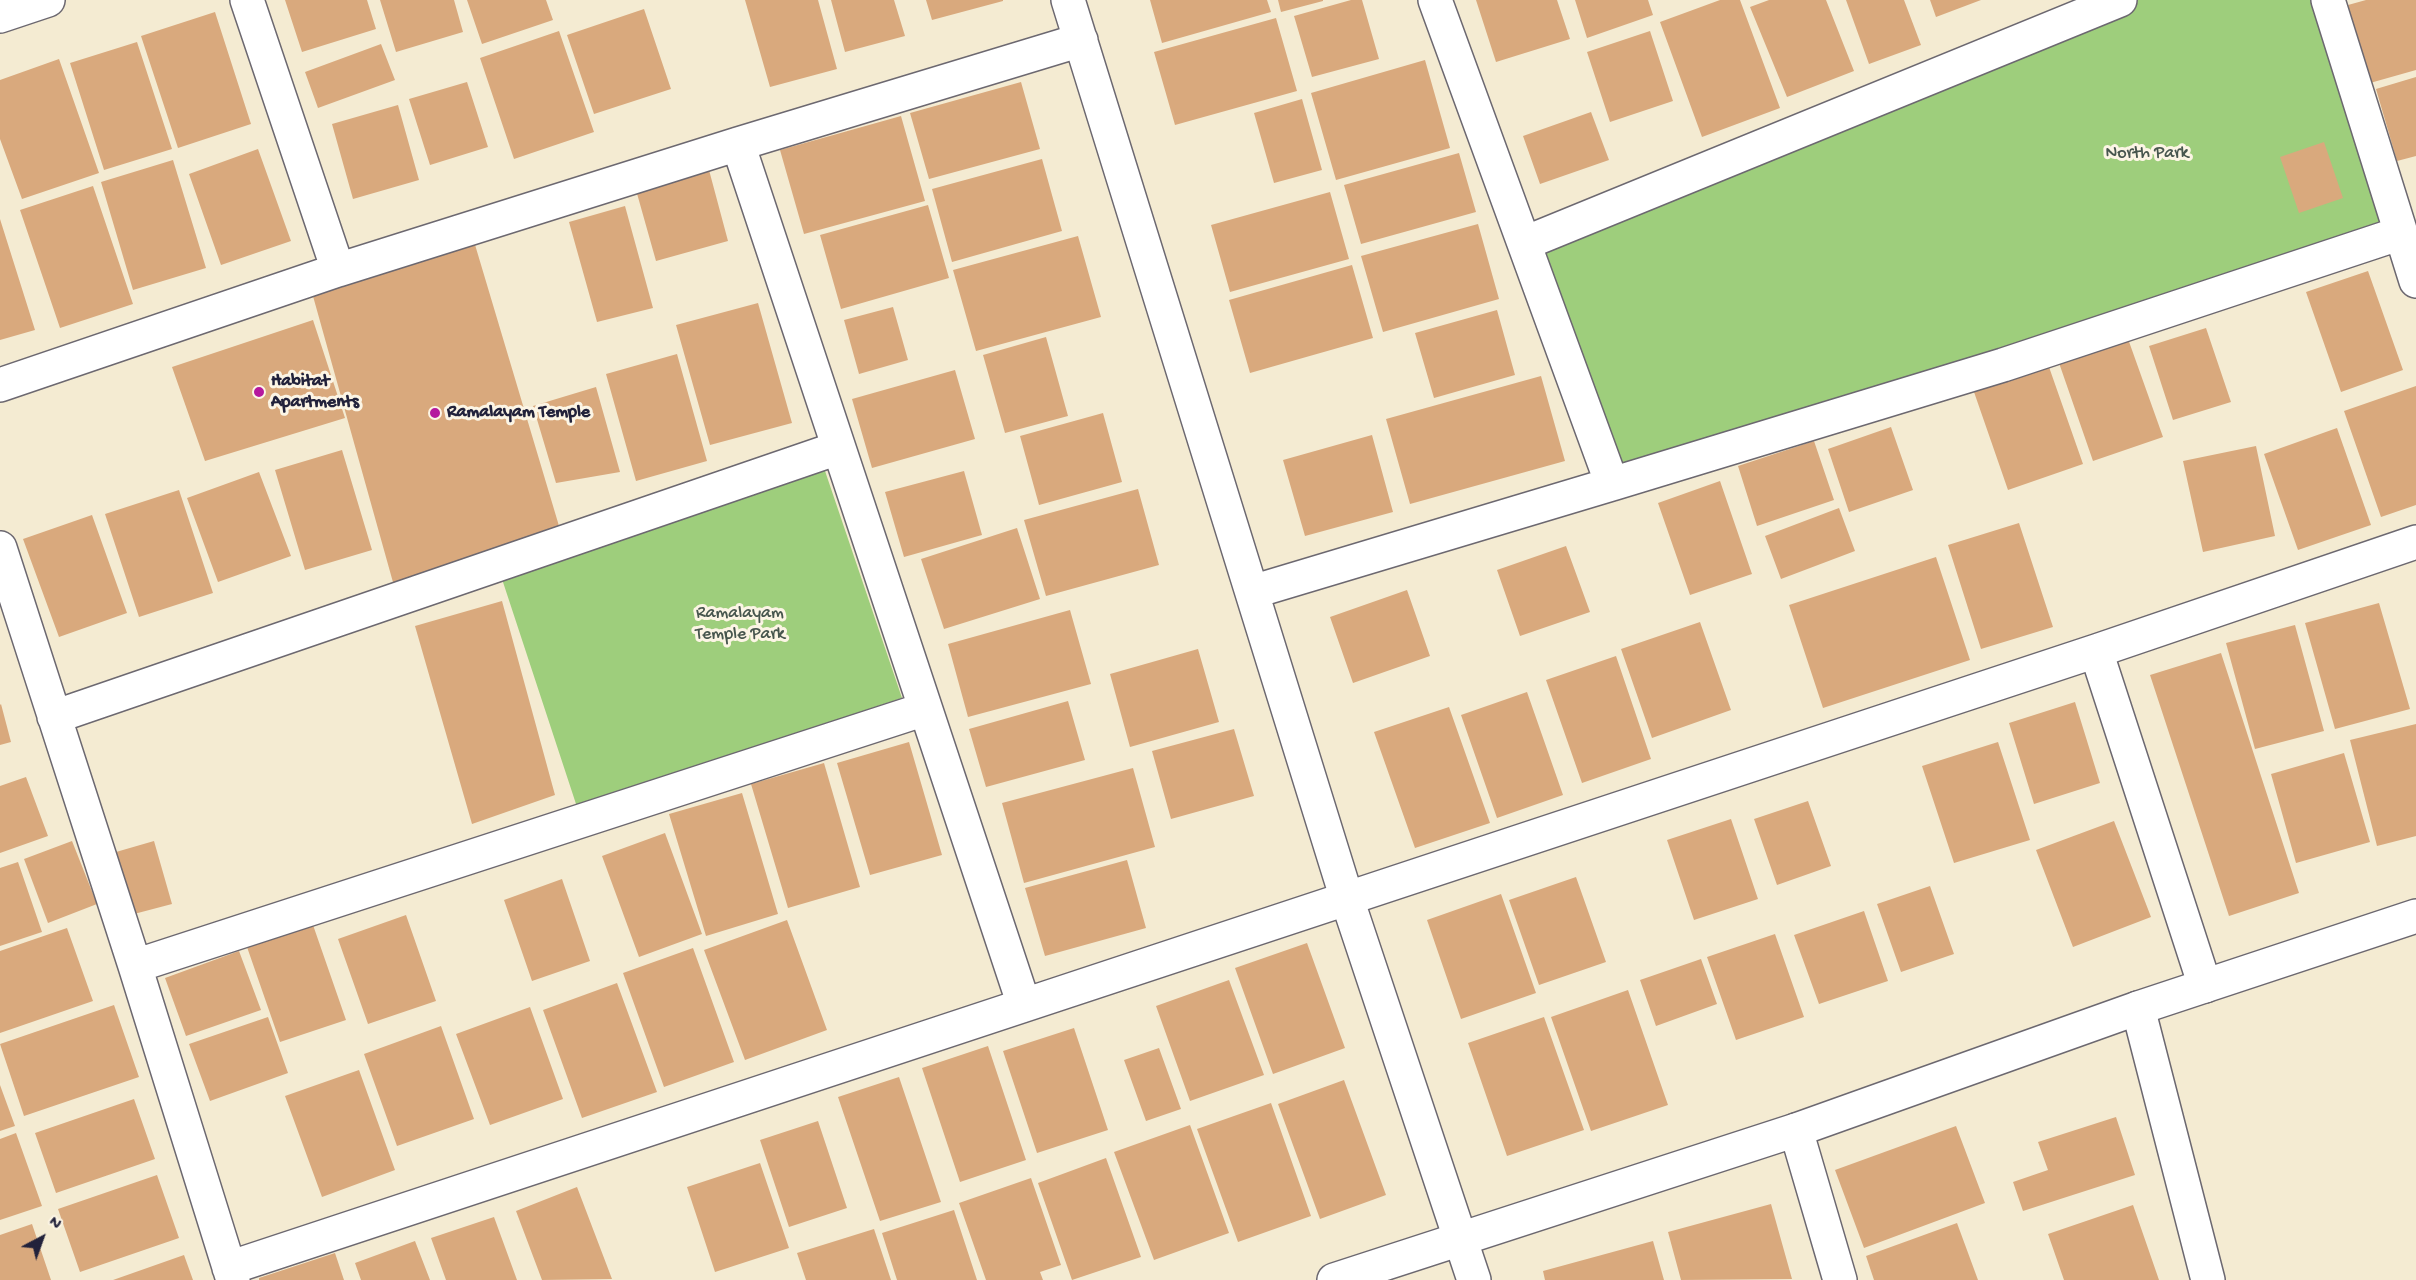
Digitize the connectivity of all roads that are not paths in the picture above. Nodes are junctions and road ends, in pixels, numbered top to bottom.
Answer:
1 (48, 0) edge
2 (247, 0) edge
3 (1068, 0) edge
4 (1435, 0) edge
5 (2120, 0) edge
6 (2328, 0) edge
7 (0, 16) edge
8 (1081, 40) junction
9 (738, 144) junction
10 (2401, 233) junction
11 (1526, 243) junction
12 (338, 270) junction
13 (2416, 281) edge
14 (0, 385) edge
15 (838, 448) junction
16 (1612, 484) junction
17 (2416, 542) edge
18 (0, 548) edge
19 (1252, 592) junction
20 (2096, 651) junction
21 (925, 709) junction
22 (54, 717) junction
23 (1347, 898) junction
24 (2416, 916) edge
25 (135, 966) junction
26 (2205, 986) junction
27 (1024, 1005) junction
28 (2138, 1008) junction
29 (1796, 1130) junction
30 (1461, 1238) junction
31 (231, 1274) edge
32 (1334, 1280) edge
33 (1474, 1280) edge
34 (1840, 1280) edge
35 (2208, 1280) edge

1 - 7 street
2 - 12 street
3 - 8 street
4 - 11 street
5 - 11 street
6 - 10 street
8 - 9 street
8 - 19 street
9 - 12 street
9 - 15 street
10 - 13 street
10 - 16 street
11 - 16 street
12 - 14 street
15 - 21 street
15 - 22 street
16 - 19 street
17 - 20 street
18 - 22 street
19 - 23 street
20 - 23 street
20 - 26 street
21 - 25 street
21 - 27 street
22 - 25 street
23 - 27 street
23 - 30 street
24 - 26 street
25 - 31 street
26 - 28 street
27 - 31 street
28 - 29 street
28 - 35 street
29 - 30 street
29 - 34 street
30 - 32 street
30 - 33 street

